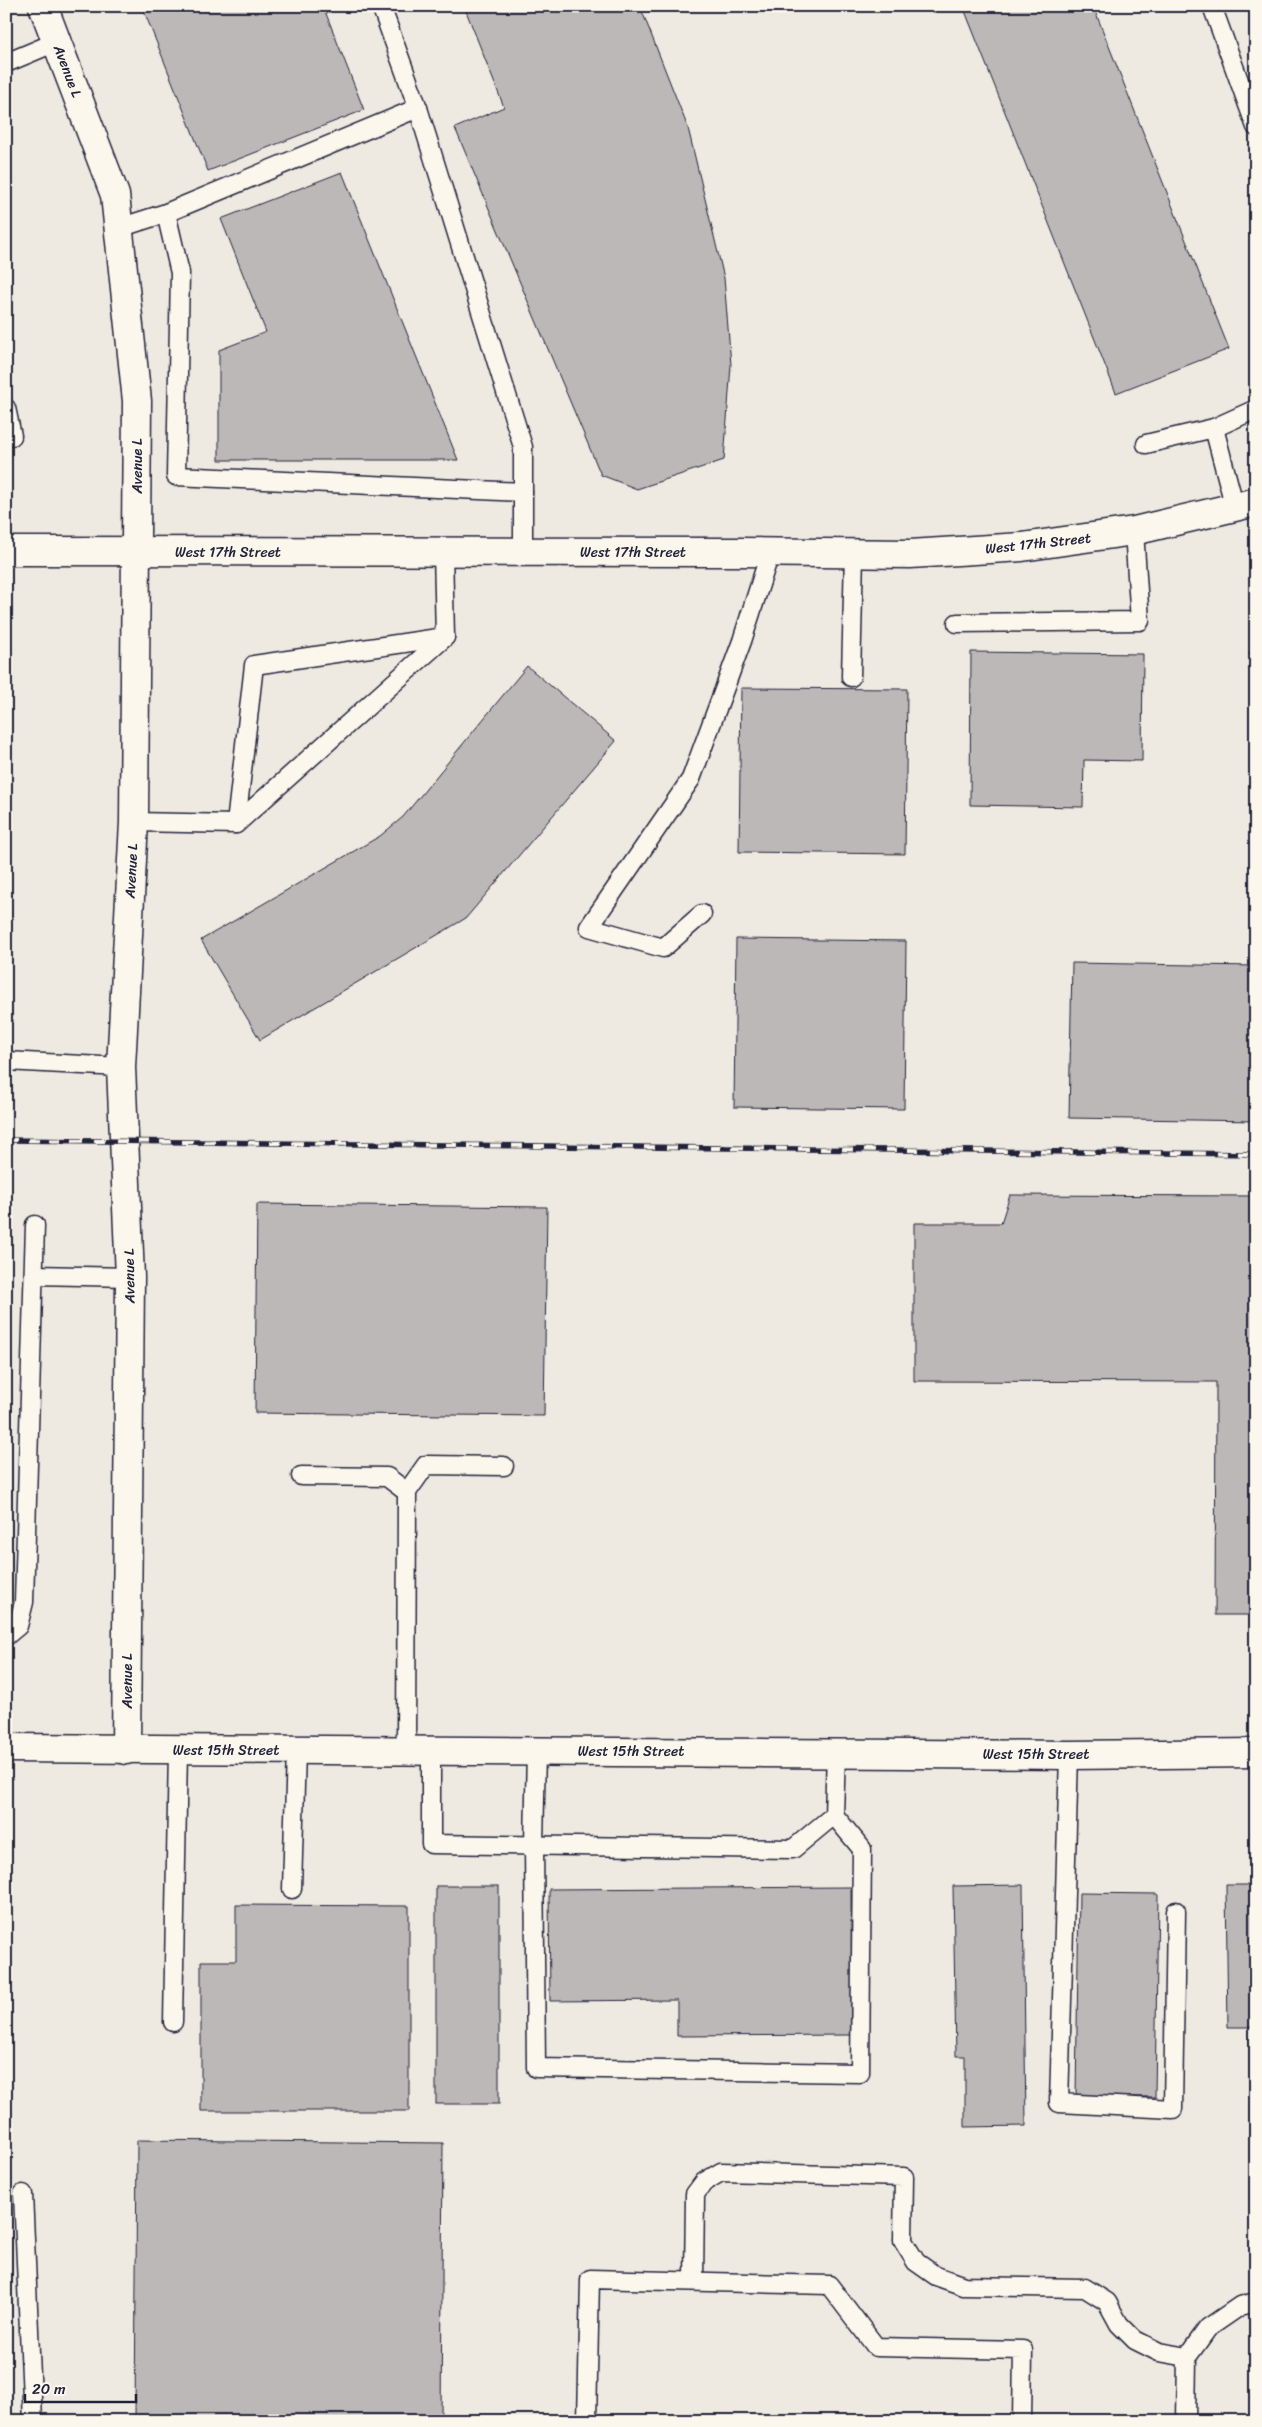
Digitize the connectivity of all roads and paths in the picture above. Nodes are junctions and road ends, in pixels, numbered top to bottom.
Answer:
1 (42, 6) edge
2 (381, 6) edge
3 (1212, 6) edge
4 (56, 42) junction
5 (6, 63) edge
6 (418, 108) junction
7 (1256, 127) edge
8 (166, 213) junction
9 (119, 228) junction
10 (6, 408) edge
11 (1256, 408) edge
12 (1214, 428) junction
13 (12, 436) dead end
14 (1146, 444) dead end
15 (523, 492) junction
16 (1245, 505) edge
17 (1134, 531) junction
18 (6, 551) edge
19 (443, 551) junction
20 (523, 551) junction
21 (136, 552) junction
22 (770, 553) junction
23 (854, 554) junction
24 (958, 623) dead end
25 (445, 637) junction
26 (851, 677) dead end
27 (134, 822) junction
28 (236, 824) junction
29 (702, 914) dead end
30 (6, 1061) edge
31 (121, 1067) junction
32 (35, 1225) dead end
33 (34, 1276) junction
34 (130, 1277) junction
35 (504, 1466) dead end
36 (301, 1476) dead end
37 (407, 1492) junction
38 (6, 1636) edge
39 (6, 1748) edge
40 (126, 1750) junction
41 (178, 1750) junction
42 (296, 1750) junction
43 (419, 1750) junction
44 (536, 1750) junction
45 (836, 1753) junction
46 (1256, 1753) edge
47 (1069, 1755) junction
48 (834, 1815) junction
49 (534, 1844) junction
50 (292, 1889) dead end
51 (1176, 1911) dead end
52 (173, 2022) dead end
53 (23, 2194) dead end
54 (694, 2281) junction
55 (1256, 2302) edge
56 (1187, 2356) junction
57 (33, 2421) edge
58 (588, 2421) edge
59 (1022, 2421) edge
60 (1186, 2421) edge

1 - 4 street, Avenue L
2 - 6 lane
3 - 7 lane
4 - 5 lane
4 - 9 street, Avenue L
6 - 8 lane
6 - 15 lane
8 - 9 lane
8 - 15 lane
9 - 21 street, Avenue L
10 - 13 lane
11 - 12 lane
12 - 14 lane
12 - 16 lane
15 - 20 lane
16 - 17 street, West 17th Street
17 - 23 street, West 17th Street
17 - 24 lane
18 - 21 street, West 17th Street
19 - 20 street, West 17th Street
19 - 21 street, West 17th Street
19 - 25 lane
20 - 22 street, West 17th Street
21 - 27 street, Avenue L
22 - 23 street, West 17th Street
22 - 29 lane
23 - 26 lane
25 - 28 lane
25 - 28 lane
27 - 28 lane
27 - 31 street, Avenue L
30 - 31 lane
31 - 34 street, Avenue L
32 - 33 lane
33 - 34 lane
33 - 38 lane
34 - 40 street, Avenue L
35 - 37 lane
36 - 37 lane
37 - 43 lane
39 - 40 street, West 15th Street
40 - 41 street, West 15th Street
41 - 42 street, West 15th Street
41 - 52 lane
42 - 43 street, West 15th Street
42 - 50 lane
43 - 44 street, West 15th Street
43 - 49 lane
44 - 45 street, West 15th Street
44 - 49 lane
45 - 47 street, West 15th Street
45 - 48 lane
46 - 47 street, West 15th Street
47 - 51 lane
48 - 49 lane
48 - 49 lane
53 - 57 lane
54 - 56 lane
54 - 58 lane
54 - 59 lane
55 - 56 lane
56 - 60 lane

